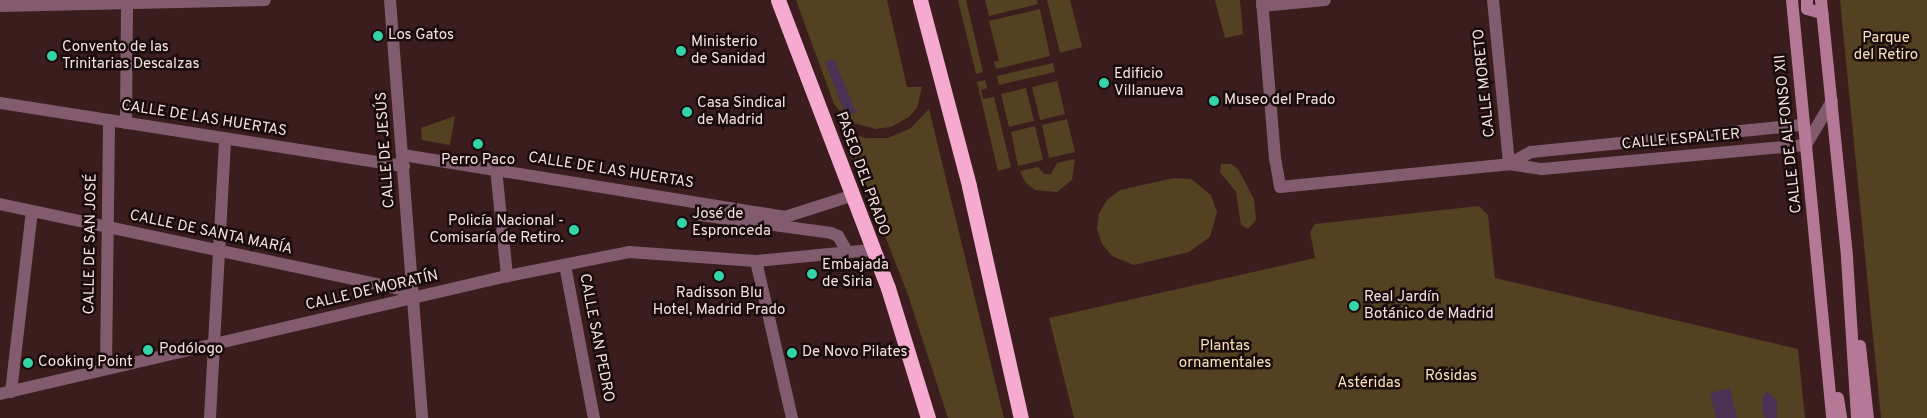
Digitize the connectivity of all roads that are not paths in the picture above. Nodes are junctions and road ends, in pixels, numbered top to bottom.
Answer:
1 (265, 0) edge
2 (390, 0) edge
3 (778, 0) edge
4 (920, 0) edge
5 (1325, 0) edge
6 (1493, 0) edge
7 (1792, 0) edge
8 (1806, 0) edge
9 (111, 2) edge
10 (1262, 3) edge
11 (127, 4) junction
12 (0, 6) edge
13 (1822, 6) edge
14 (1832, 101) junction
15 (0, 103) edge
16 (109, 120) junction
17 (126, 123) junction
18 (1804, 125) junction
19 (225, 139) junction
20 (1806, 145) junction
21 (403, 161) junction
22 (1509, 164) junction
23 (496, 169) junction
24 (851, 196) junction
25 (0, 204) edge
26 (32, 211) junction
27 (700, 215) dead end
28 (108, 227) junction
29 (845, 248) dead end
30 (870, 250) junction
31 (219, 252) junction
32 (1847, 258) junction
33 (756, 261) junction
34 (1818, 264) junction
35 (565, 265) junction
36 (507, 276) junction
37 (412, 298) junction
38 (213, 344) junction
39 (106, 369) junction
40 (5, 393) edge
41 (210, 418) edge
42 (422, 418) edge
43 (594, 418) edge
44 (792, 418) edge
45 (928, 418) edge
46 (1021, 418) edge
47 (1832, 418) edge
48 (1841, 418) edge
49 (1857, 418) edge
50 (1868, 418) edge

1 - 11 street
2 - 21 street, CALLE DE JESÚS
3 - 24 highway, PASEO DEL PRADO
4 - 46 highway
5 - 10 street
6 - 22 street, CALLE MORETO
7 - 18 main road, CALLE DE ALFONSO XII
8 - 13 main road
9 - 11 street
9 - 12 street
10 - 22 street, CALLE ESPALTER
11 - 17 street
13 - 14 main road
14 - 20 street
14 - 32 main road
15 - 16 street, CALLE DE LAS HUERTAS
16 - 17 street, CALLE DE LAS HUERTAS
16 - 28 street, CALLE DE SAN JOSÉ
17 - 19 street, CALLE DE LAS HUERTAS
18 - 20 main road, CALLE DE ALFONSO XII
18 - 22 street, CALLE ESPALTER
19 - 21 street, CALLE DE LAS HUERTAS
19 - 31 street
20 - 22 street, CALLE ESPALTER
20 - 34 main road, CALLE DE ALFONSO XII
21 - 23 street, CALLE DE LAS HUERTAS
21 - 37 street, CALLE DE JESÚS
23 - 24 street, CALLE DE LAS HUERTAS
23 - 36 street
24 - 30 highway, PASEO DEL PRADO
25 - 26 street, CALLE DE SANTA MARÍA
26 - 28 street, CALLE DE SANTA MARÍA
26 - 40 street
27 - 29 street
28 - 31 street, CALLE DE SANTA MARÍA
28 - 39 street, CALLE DE SAN JOSÉ
30 - 33 street, CALLE DE MORATÍN
30 - 45 highway, PASEO DEL PRADO
31 - 37 street, CALLE DE SANTA MARÍA
31 - 38 street
32 - 49 main road
32 - 50 main road
33 - 35 street, CALLE DE MORATÍN
33 - 44 street
34 - 47 main road, CALLE DE ALFONSO XII
34 - 48 main road, CALLE DE ALFONSO XII
35 - 36 street, CALLE DE MORATÍN
35 - 43 street, CALLE SAN PEDRO
36 - 37 street, CALLE DE MORATÍN
37 - 38 street, CALLE DE MORATÍN
37 - 42 street, CALLE DE JESÚS
38 - 39 street, CALLE DE MORATÍN
38 - 41 street
39 - 40 street, CALLE DE MORATÍN

